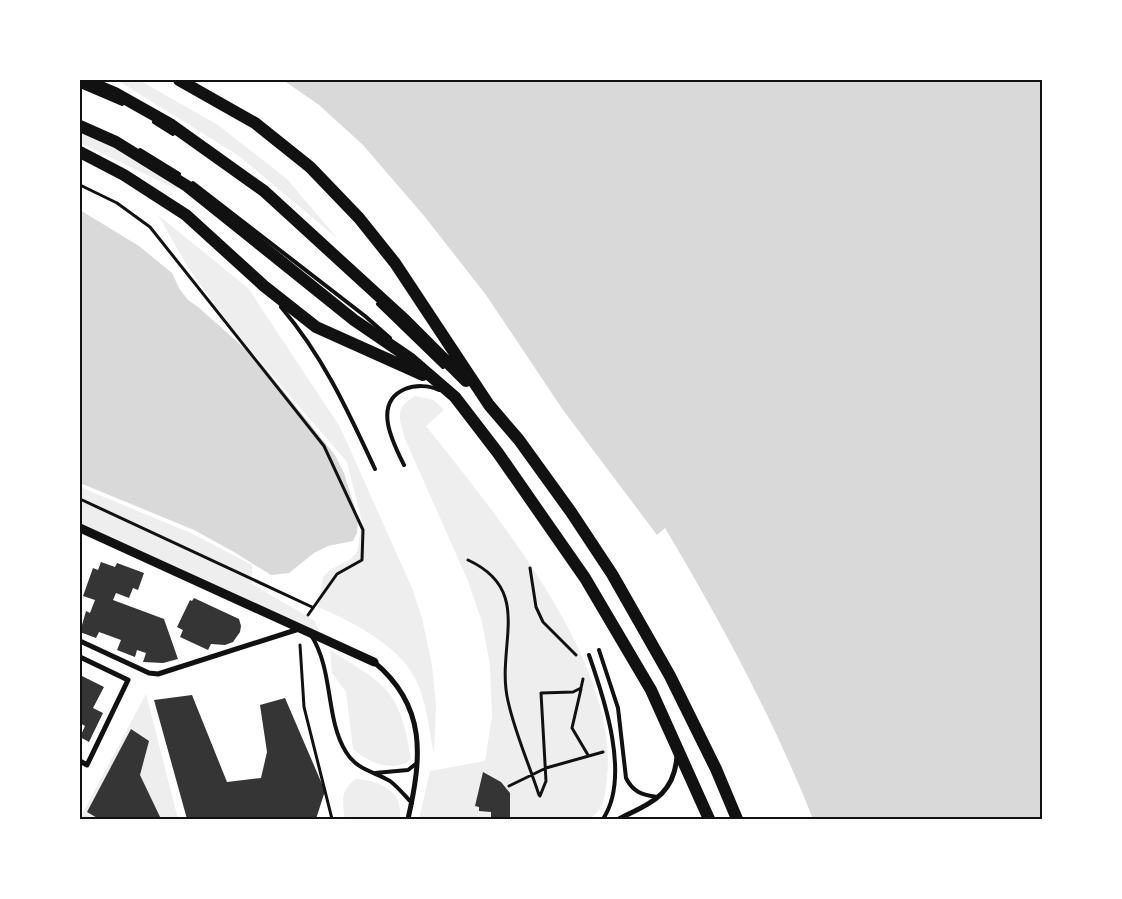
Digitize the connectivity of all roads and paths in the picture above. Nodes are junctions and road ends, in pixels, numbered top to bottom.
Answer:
1 (84, 80) edge
2 (179, 80) edge
3 (80, 86) edge
4 (80, 120) edge
5 (80, 126) edge
6 (95, 126) dead end
7 (102, 129) dead end
8 (80, 152) edge
9 (80, 185) edge
10 (259, 194) dead end
11 (281, 214) dead end
12 (264, 286) junction
13 (360, 318) junction
14 (437, 356) junction
15 (441, 384) junction
16 (455, 397) junction
17 (489, 404) junction
18 (404, 465) dead end
19 (375, 469) dead end
20 (80, 499) edge
21 (80, 528) edge
22 (468, 560) dead end
23 (530, 568) dead end
24 (305, 630) junction
25 (80, 641) edge
26 (599, 650) dead end
27 (590, 655) dead end
28 (80, 658) edge
29 (578, 659) dead end
30 (374, 662) joint
31 (584, 671) dead end
32 (581, 688) junction
33 (678, 747) junction
34 (604, 752) dead end
35 (588, 755) junction
36 (80, 761) edge
37 (417, 762) junction
38 (546, 768) junction
39 (369, 772) junction
40 (532, 774) junction
41 (509, 786) dead end
42 (658, 797) junction
43 (412, 803) junction
44 (332, 819) edge
45 (408, 819) edge
46 (603, 819) edge
47 (619, 819) edge
48 (709, 819) edge
49 (737, 819) edge

1 - 14 main road
2 - 17 main road
3 - 10 lane
4 - 6 lane
5 - 13 main road
7 - 13 lane
8 - 12 main road
9 - 20 path
11 - 14 lane
12 - 15 main road
12 - 19 lane
13 - 15 main road
14 - 17 main road
15 - 16 main road
16 - 18 lane
16 - 33 main road
17 - 49 main road
21 - 24 street
22 - 40 path
23 - 29 path
24 - 25 street
24 - 30 street
24 - 39 lane
24 - 44 path
26 - 42 lane
27 - 46 lane
28 - 36 street
30 - 37 street
31 - 32 path
32 - 35 path
32 - 38 path
33 - 42 street
33 - 48 main road
34 - 35 path
35 - 38 path
37 - 39 lane
37 - 43 street
38 - 40 path
38 - 40 path
39 - 43 lane
40 - 41 path
42 - 47 street
43 - 45 street

